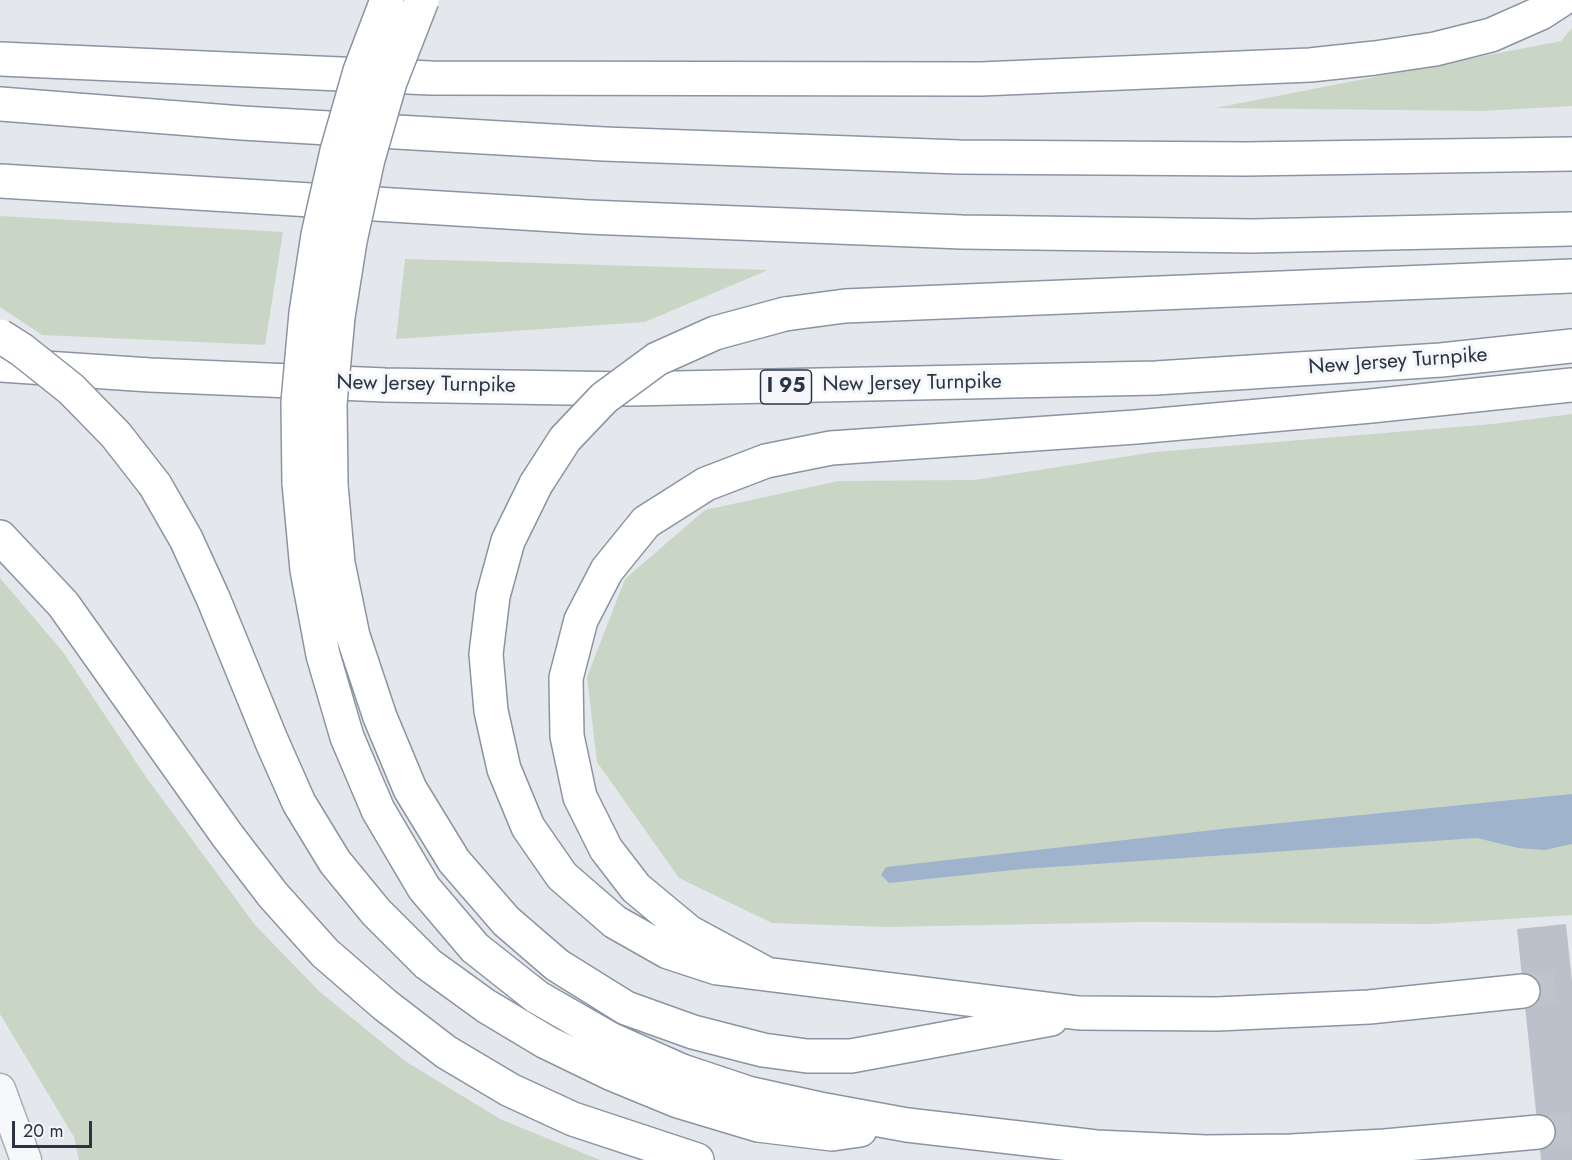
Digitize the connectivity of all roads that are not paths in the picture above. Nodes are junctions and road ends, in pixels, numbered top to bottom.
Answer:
1 (387, 0) edge
2 (422, 0) edge
3 (1561, 0) edge
4 (0, 59) edge
5 (0, 104) edge
6 (1572, 154) edge
7 (0, 181) edge
8 (1572, 229) edge
9 (1572, 276) edge
10 (0, 336) edge
11 (1572, 346) edge
12 (0, 365) edge
13 (1572, 385) edge
14 (0, 537) edge
15 (763, 972) junction
16 (1524, 991) tunnel mouth
17 (1079, 1013) junction
18 (0, 1089) edge
19 (907, 1125) junction
20 (1538, 1132) tunnel mouth
21 (1096, 1148) junction
22 (1205, 1156) edge
23 (26, 1160) edge
24 (697, 1160) edge
25 (1045, 1160) edge

1 - 19 highway, bridge
2 - 17 highway, bridge
3 - 4 highway
5 - 6 highway
7 - 8 highway
9 - 15 highway, bridge
10 - 19 highway, bridge
11 - 12 highway, New Jersey Turnpike / I 95
13 - 15 highway
14 - 24 highway
15 - 17 highway
16 - 17 highway
18 - 23 lane
19 - 21 highway
20 - 22 highway
21 - 22 highway
21 - 25 highway

